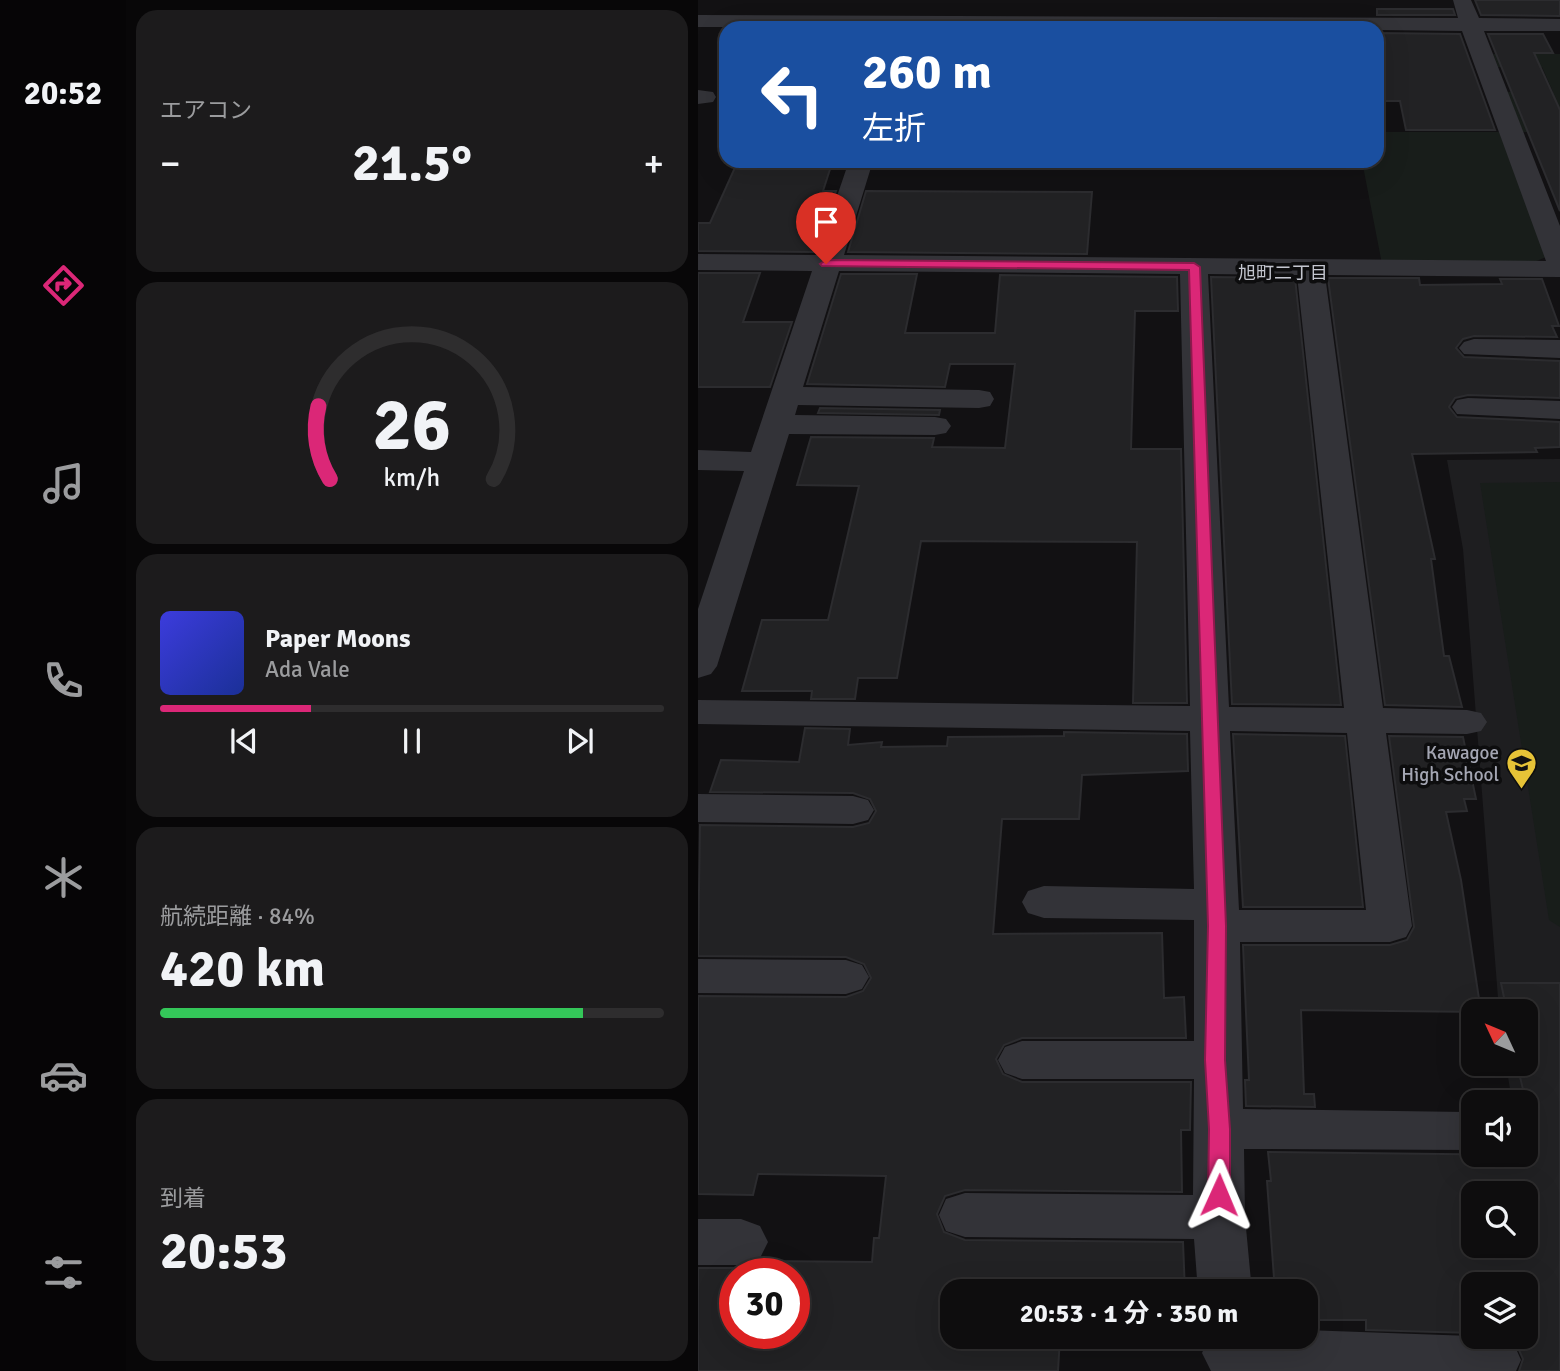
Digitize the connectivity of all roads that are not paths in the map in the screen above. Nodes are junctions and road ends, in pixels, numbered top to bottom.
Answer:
1 (732, 0) edge
2 (1189, 0) edge
3 (1439, 2) dead end
4 (1465, 10) edge
5 (1058, 11) edge
6 (911, 16) edge
7 (698, 21) edge
8 (722, 21) junction
9 (1177, 21) edge
10 (1189, 21) edge
11 (1212, 21) edge
12 (1560, 24) edge
13 (859, 168) edge
14 (698, 262) edge
15 (1560, 262) edge
16 (826, 264) junction
17 (1194, 267) junction
18 (1310, 268) junction
19 (1560, 269) edge
20 (1474, 348) dead end
21 (1560, 349) edge
22 (979, 399) dead end
23 (1468, 407) dead end
24 (781, 410) junction
25 (1560, 410) edge
26 (935, 426) dead end
27 (698, 460) edge
28 (765, 461) junction
29 (714, 562) edge
30 (698, 666) edge
31 (698, 712) edge
32 (1208, 718) junction
33 (1364, 719) junction
34 (1467, 722) dead end
35 (698, 808) edge
36 (853, 810) dead end
37 (1044, 902) dead end
38 (1216, 915) junction
39 (698, 976) edge
40 (846, 977) dead end
41 (1022, 1059) dead end
42 (1215, 1060) junction
43 (1220, 1129) junction
44 (1461, 1132) edge
45 (965, 1215) dead end
46 (1218, 1217) junction
47 (1224, 1279) edge
48 (1229, 1354) edge
49 (1492, 1360) dead end

1 - 8 street
2 - 10 street
3 - 4 street
4 - 11 street
4 - 12 street
4 - 15 street
5 - 6 street
5 - 9 street
6 - 8 street
7 - 8 street
13 - 16 street
14 - 16 street
16 - 17 street
16 - 24 street
17 - 18 street
17 - 32 street
18 - 19 street
18 - 33 street
20 - 21 street
22 - 24 street
23 - 25 street
24 - 26 street
24 - 28 street
27 - 28 street
28 - 29 street
29 - 30 street
31 - 32 street
32 - 33 street
32 - 38 street
33 - 34 street
33 - 38 street
35 - 36 street
37 - 38 street
38 - 42 street
39 - 40 street
41 - 42 street
42 - 43 street
43 - 44 street
43 - 46 street
45 - 46 street
46 - 47 street
48 - 49 street

